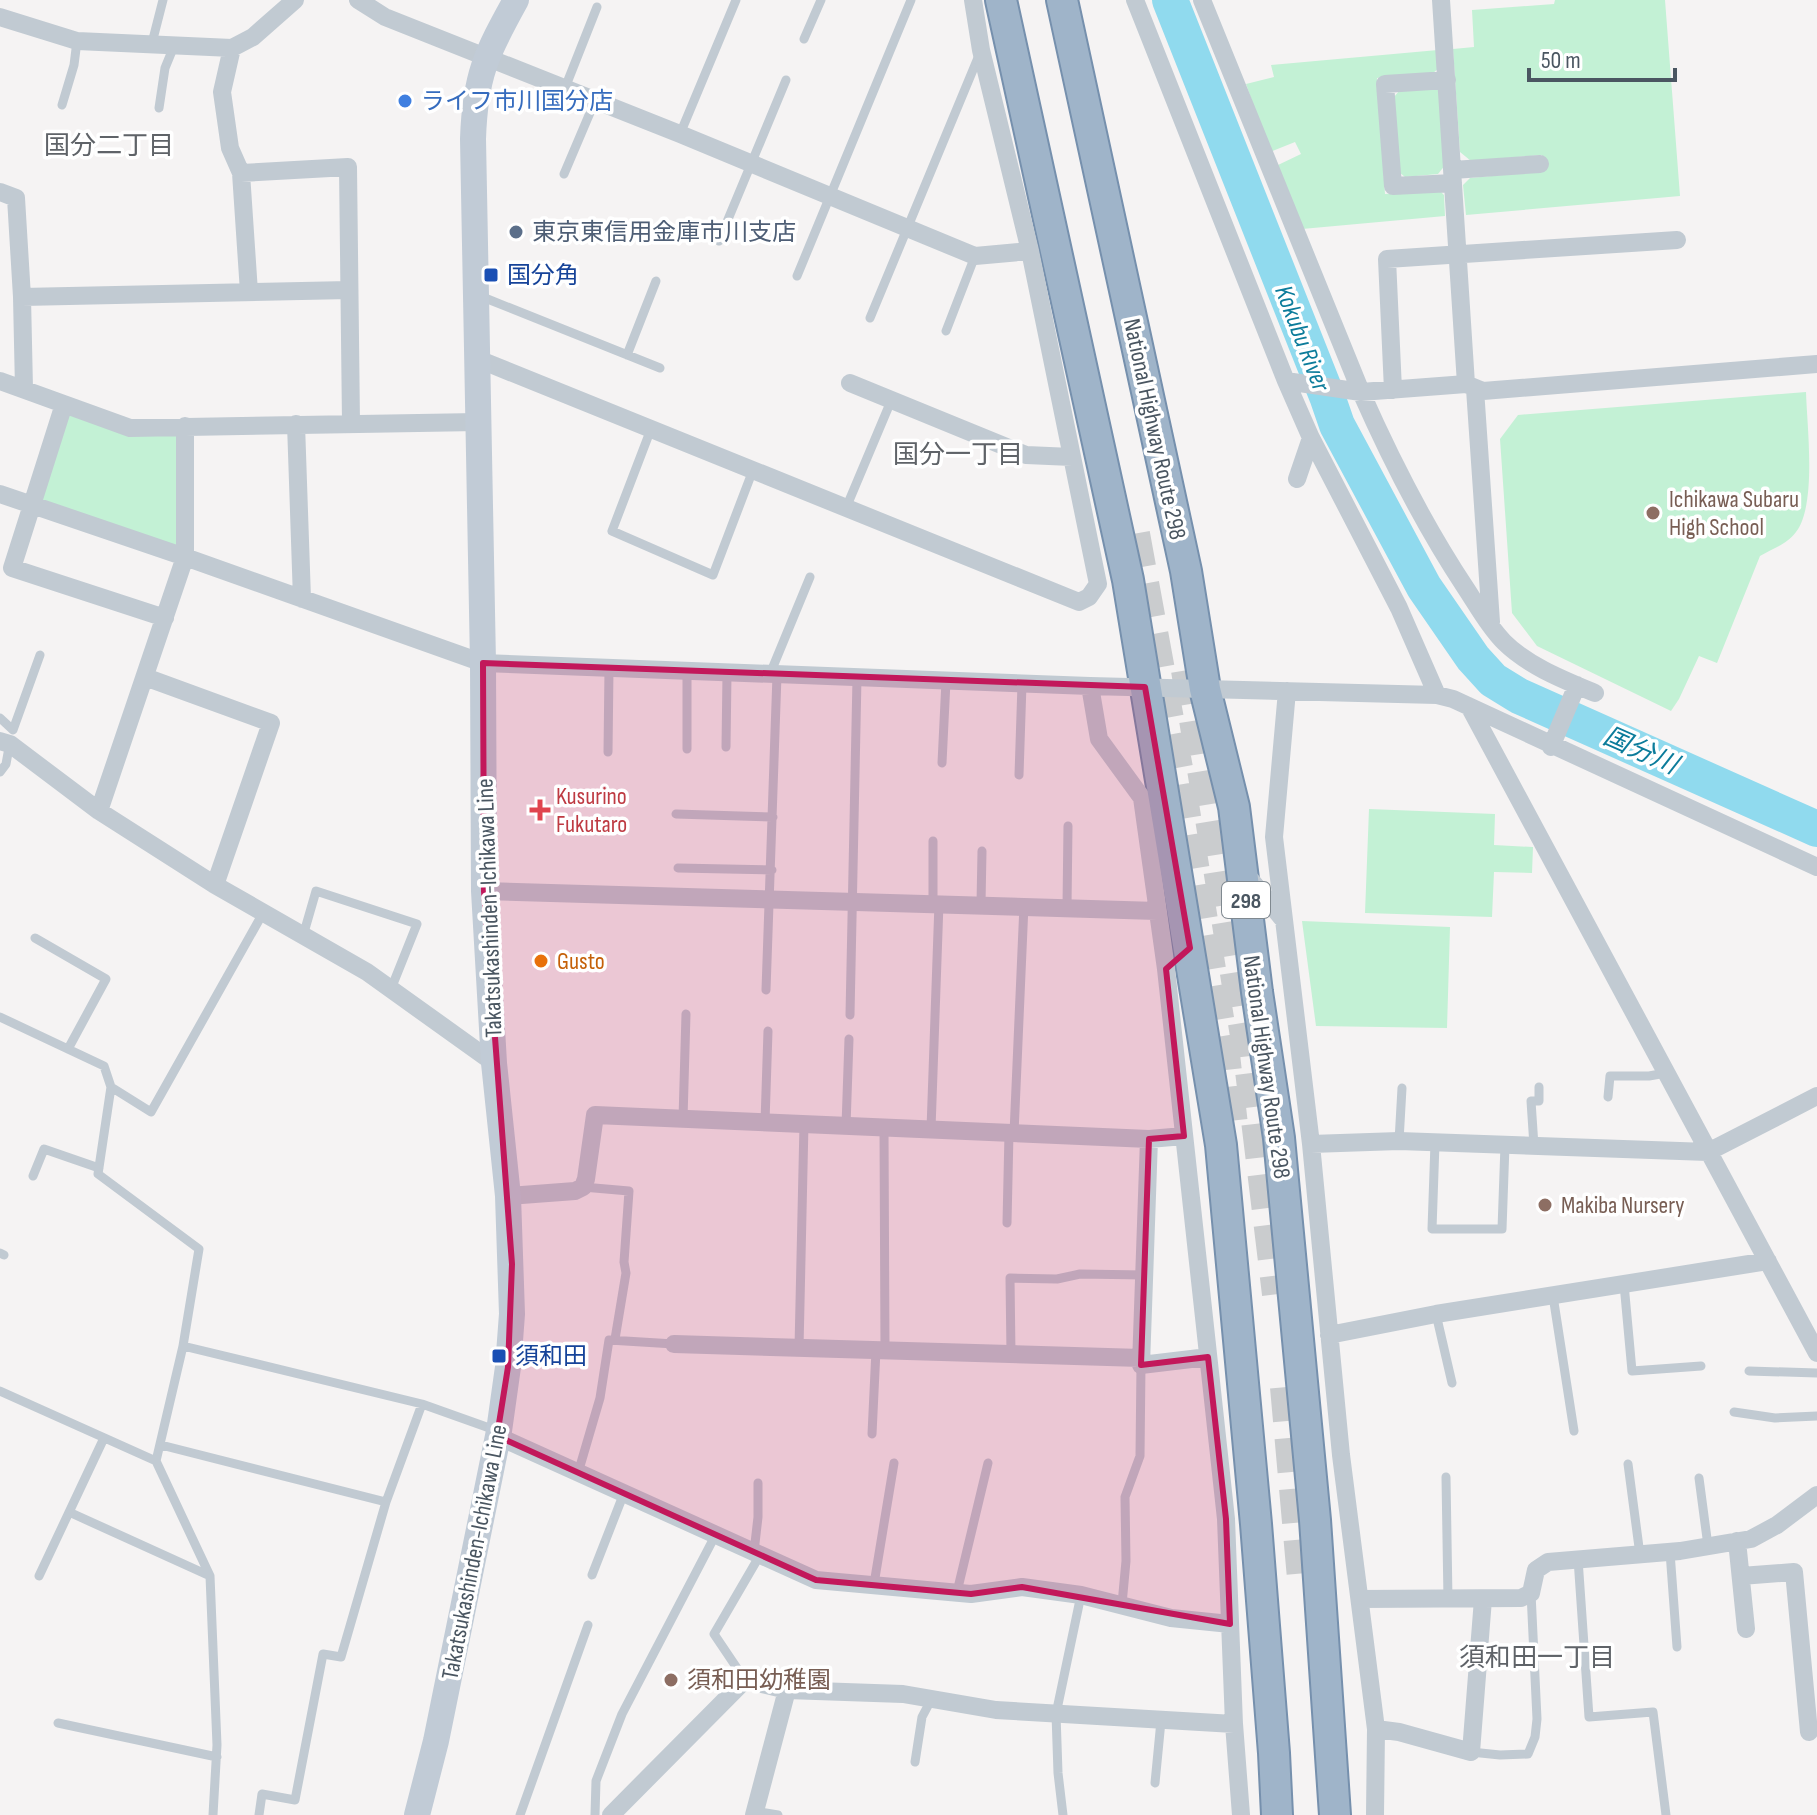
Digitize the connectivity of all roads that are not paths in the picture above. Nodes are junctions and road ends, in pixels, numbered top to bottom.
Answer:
1 (163, 0) edge
2 (295, 0) edge
3 (358, 0) edge
4 (516, 0) edge
5 (736, 0) edge
6 (821, 0) edge
7 (911, 0) edge
8 (973, 0) edge
9 (1001, 0) edge
10 (1062, 0) edge
11 (1135, 0) edge
12 (1202, 0) edge
13 (1441, 0) edge
14 (597, 7) dead end
15 (0, 17) edge
16 (804, 39) dead end
17 (77, 41) junction
18 (152, 43) junction
19 (175, 45) junction
20 (232, 48) junction
21 (981, 50) junction
22 (486, 56) junction
23 (786, 80) dead end
24 (1447, 80) junction
25 (565, 88) junction
26 (595, 101) junction
27 (62, 105) dead end
28 (159, 108) dead end
29 (680, 134) junction
30 (752, 164) junction
31 (1540, 164) dead end
32 (241, 173) junction
33 (564, 174) dead end
34 (1453, 176) junction
35 (0, 192) edge
36 (831, 198) junction
37 (906, 228) junction
38 (1677, 240) dead end
39 (719, 241) dead end
40 (1030, 251) junction
41 (1458, 253) junction
42 (975, 256) junction
43 (797, 276) dead end
44 (656, 281) dead end
45 (349, 290) junction
46 (249, 292) junction
47 (477, 294) junction
48 (22, 297) junction
49 (870, 318) dead end
50 (946, 331) dead end
51 (627, 355) junction
52 (478, 359) junction
53 (1817, 364) edge
54 (660, 368) dead end
55 (0, 381) edge
56 (1292, 382) junction
57 (850, 383) dead end
58 (1470, 387) junction
59 (24, 389) junction
60 (1393, 390) junction
61 (1356, 391) junction
62 (891, 401) junction
63 (64, 404) junction
64 (478, 422) junction
65 (351, 423) junction
66 (296, 424) junction
67 (185, 426) junction
68 (651, 429) junction
69 (1311, 438) junction
70 (1072, 457) junction
71 (753, 470) junction
72 (1297, 479) dead end
73 (0, 494) edge
74 (32, 505) junction
75 (846, 508) junction
76 (185, 557) junction
77 (810, 577) dead end
78 (302, 599) junction
79 (165, 618) junction
80 (1491, 626) junction
81 (40, 655) dead end
82 (483, 663) junction
83 (609, 669) junction
84 (687, 672) junction
85 (727, 674) junction
86 (773, 675) junction
87 (145, 677) junction
88 (857, 678) junction
89 (946, 681) junction
90 (1022, 684) junction
91 (1090, 686) junction
92 (1145, 687) junction
93 (1205, 689) junction
94 (1575, 690) junction
95 (1287, 691) junction
96 (1595, 693) dead end
97 (1437, 695) junction
98 (1469, 706) junction
99 (0, 718) edge
100 (8, 738) edge
101 (1553, 743) junction
102 (726, 747) dead end
103 (687, 749) dead end
104 (608, 752) dead end
105 (942, 763) dead end
106 (0, 772) edge
107 (1019, 775) dead end
108 (99, 811) junction
109 (676, 814) dead end
110 (773, 817) junction
111 (1068, 826) dead end
112 (933, 841) dead end
113 (982, 851) dead end
114 (1817, 867) edge
115 (678, 868) dead end
116 (772, 870) junction
117 (1242, 870) junction
118 (215, 885) junction
119 (484, 891) junction
120 (771, 899) junction
121 (854, 901) junction
122 (936, 903) junction
123 (981, 904) junction
124 (1024, 905) junction
125 (1067, 906) junction
126 (1157, 911) junction
127 (263, 913) junction
128 (1284, 920) junction
129 (303, 936) junction
130 (35, 938) dead end
131 (1190, 948) junction
132 (1166, 969) junction
133 (391, 989) junction
134 (766, 990) dead end
135 (686, 1014) dead end
136 (850, 1015) dead end
137 (0, 1017) edge
138 (768, 1031) dead end
139 (849, 1039) dead end
140 (68, 1049) junction
141 (494, 1063) junction
142 (1666, 1073) junction
143 (111, 1087) junction
144 (1539, 1087) dead end
145 (1402, 1088) dead end
146 (1817, 1096) edge
147 (1608, 1097) dead end
148 (683, 1119) junction
149 (765, 1122) junction
150 (804, 1124) junction
151 (846, 1126) junction
152 (884, 1127) junction
153 (931, 1129) junction
154 (1012, 1133) junction
155 (1184, 1136) junction
156 (1149, 1139) junction
157 (1399, 1141) junction
158 (1435, 1143) junction
159 (1311, 1144) junction
160 (1505, 1145) junction
161 (1534, 1146) junction
162 (1708, 1152) junction
163 (99, 1168) junction
164 (33, 1176) dead end
165 (583, 1187) junction
166 (508, 1196) junction
167 (1007, 1223) dead end
168 (1768, 1261) junction
169 (1144, 1275) junction
170 (1624, 1284) junction
171 (1553, 1296) junction
172 (1436, 1314) junction
173 (1329, 1335) junction
174 (615, 1339) junction
175 (674, 1344) joint
176 (183, 1346) junction
177 (799, 1348) junction
178 (881, 1350) junction
179 (1817, 1353) edge
180 (1011, 1354) junction
181 (1208, 1357) junction
182 (1331, 1358) junction
183 (1141, 1361) junction
184 (1701, 1366) dead end
185 (1749, 1371) dead end
186 (1817, 1373) edge
187 (1452, 1383) dead end
188 (0, 1391) edge
189 (422, 1404) junction
190 (1734, 1412) dead end
191 (1305, 1416) junction
192 (1817, 1416) edge
193 (1574, 1431) dead end
194 (498, 1434) junction
195 (872, 1434) dead end
196 (104, 1438) junction
197 (161, 1445) junction
198 (156, 1461) junction
199 (894, 1463) dead end
200 (988, 1463) dead end
201 (1628, 1464) dead end
202 (578, 1473) junction
203 (1446, 1477) dead end
204 (1699, 1478) dead end
205 (758, 1483) dead end
206 (624, 1493) junction
207 (1817, 1495) edge
208 (386, 1502) junction
209 (69, 1512) junction
210 (716, 1534) junction
211 (1737, 1541) junction
212 (1708, 1546) junction
213 (1670, 1552) junction
214 (757, 1554) junction
215 (1640, 1555) junction
216 (1578, 1559) junction
217 (592, 1575) dead end
218 (39, 1576) dead end
219 (210, 1576) junction
220 (1741, 1576) junction
221 (874, 1584) junction
222 (957, 1592) junction
223 (1531, 1593) junction
224 (1081, 1595) junction
225 (1361, 1599) junction
226 (1483, 1599) junction
227 (1448, 1600) junction
228 (1122, 1604) junction
229 (1230, 1624) junction
230 (588, 1625) dead end
231 (1746, 1629) dead end
232 (1677, 1647) dead end
233 (745, 1680) junction
234 (787, 1690) junction
235 (931, 1700) junction
236 (1056, 1714) junction
237 (1161, 1721) junction
238 (58, 1723) dead end
239 (1234, 1724) junction
240 (1376, 1729) junction
241 (1809, 1732) dead end
242 (1471, 1752) junction
243 (217, 1757) junction
244 (915, 1762) dead end
245 (1155, 1783) dead end
246 (755, 1813) edge
247 (213, 1815) edge
248 (259, 1815) edge
249 (417, 1815) edge
250 (520, 1815) edge
251 (595, 1815) edge
252 (611, 1815) edge
253 (778, 1815) edge
254 (1063, 1815) edge
255 (1241, 1815) edge
256 (1277, 1815) edge
257 (1335, 1815) edge
258 (1375, 1815) edge
259 (1666, 1815) edge

1 - 18 lane
2 - 20 street
3 - 22 street
4 - 22 main road, Takatsukashinden-Ichikawa Line
5 - 29 lane
6 - 16 lane
7 - 36 lane
8 - 21 street
9 - 92 highway
10 - 93 highway, National Highway Route 298 / 298
11 - 56 street
12 - 61 street
13 - 24 street
14 - 25 lane
15 - 17 street
17 - 18 street
17 - 27 lane
18 - 19 street
19 - 20 street
19 - 28 lane
20 - 32 street
21 - 37 lane
21 - 40 street
22 - 25 street
22 - 47 main road, Takatsukashinden-Ichikawa Line
23 - 30 lane
24 - 34 street
24 - 34 street
25 - 26 street
26 - 29 street
26 - 33 lane
29 - 30 street
30 - 36 street
30 - 39 lane
31 - 34 street
32 - 45 street
32 - 46 street
34 - 41 street
35 - 48 street
36 - 37 street
36 - 43 lane
37 - 42 street
37 - 49 lane
38 - 41 street
40 - 42 street
40 - 70 street
41 - 58 street
41 - 60 street
42 - 50 lane
44 - 51 lane
45 - 46 street
45 - 65 street
46 - 48 street
47 - 51 lane
47 - 52 main road, Takatsukashinden-Ichikawa Line
48 - 59 street
51 - 54 lane
52 - 64 main road, Takatsukashinden-Ichikawa Line
52 - 68 street
53 - 58 street
55 - 59 street
56 - 61 street
56 - 69 street
57 - 62 street
58 - 60 street
58 - 80 street
59 - 63 street
60 - 61 street
61 - 80 street
62 - 70 street
62 - 75 lane
63 - 67 street
63 - 74 street
64 - 65 street
64 - 82 main road, Takatsukashinden-Ichikawa Line
65 - 66 street
66 - 67 street
66 - 78 street
67 - 76 street
68 - 71 street
68 - 71 lane
69 - 72 street
69 - 97 street
70 - 75 street
71 - 75 street
73 - 74 street
74 - 76 street
74 - 79 street
76 - 78 street
76 - 79 street
77 - 86 lane
78 - 82 street
79 - 87 street
80 - 94 street
81 - 100 lane
82 - 83 street
82 - 119 main road, Takatsukashinden-Ichikawa Line
83 - 84 street
83 - 104 lane
84 - 85 street
84 - 103 lane
85 - 86 street
85 - 102 lane
86 - 88 street
86 - 110 lane
87 - 108 street
87 - 118 street
88 - 89 street
88 - 121 lane
89 - 90 street
89 - 105 lane
90 - 91 street
90 - 107 lane
91 - 92 street
91 - 126 street
92 - 93 street
92 - 131 highway
93 - 95 street
93 - 117 highway, National Highway Route 298 / 298
94 - 96 street
94 - 101 street
95 - 97 street
95 - 128 street
97 - 98 street
98 - 101 street
98 - 142 street
99 - 100 lane
100 - 106 lane
100 - 108 street
101 - 114 street
108 - 118 street
109 - 110 lane
110 - 116 lane
111 - 125 lane
112 - 122 lane
113 - 123 lane
115 - 116 lane
116 - 120 lane
117 - 128 street
117 - 191 highway, National Highway Route 298 / 298
118 - 127 street
119 - 120 street
119 - 141 main road, Takatsukashinden-Ichikawa Line
120 - 121 street
120 - 134 lane
121 - 122 street
121 - 136 lane
122 - 123 street
122 - 153 lane
123 - 124 street
124 - 125 street
124 - 154 lane
125 - 126 street
126 - 132 street
127 - 129 street
127 - 143 lane
128 - 159 street
129 - 133 street
129 - 133 lane
130 - 140 lane
131 - 132 street
131 - 256 highway
132 - 155 street
133 - 141 street
135 - 148 lane
137 - 140 lane
138 - 149 lane
139 - 151 lane
140 - 143 lane
141 - 166 main road, Takatsukashinden-Ichikawa Line
142 - 147 lane
142 - 162 street
143 - 163 lane
144 - 161 lane
145 - 157 lane
146 - 162 street
148 - 149 street
148 - 165 street
149 - 150 street
150 - 151 street
150 - 177 lane
151 - 152 street
152 - 153 street
152 - 178 lane
153 - 154 street
154 - 156 street
154 - 167 lane
155 - 156 street
155 - 181 street
156 - 169 street
157 - 158 street
157 - 159 street
158 - 160 street
158 - 160 lane
159 - 173 street
160 - 161 street
161 - 162 street
162 - 168 street
163 - 164 lane
163 - 176 lane
165 - 166 street
165 - 174 lane
166 - 194 main road, Takatsukashinden-Ichikawa Line
168 - 170 street
168 - 179 street
169 - 180 lane
169 - 183 street
170 - 171 street
170 - 184 lane
171 - 172 street
171 - 193 lane
172 - 173 street
172 - 187 lane
173 - 182 street
174 - 175 lane
174 - 202 lane
175 - 177 street
176 - 189 lane
176 - 197 lane
177 - 178 street
178 - 180 street
178 - 195 lane
180 - 183 street
181 - 183 street
181 - 229 street
182 - 191 street
182 - 225 street
183 - 228 lane
185 - 186 lane
188 - 196 lane
189 - 194 lane
189 - 208 lane
190 - 192 lane
191 - 257 highway, National Highway Route 298 / 298
194 - 202 street
194 - 249 main road, Takatsukashinden-Ichikawa Line
196 - 198 lane
196 - 209 lane
197 - 198 lane
197 - 208 lane
198 - 219 lane
199 - 221 lane
200 - 222 lane
201 - 215 lane
202 - 206 street
203 - 227 lane
204 - 212 lane
205 - 214 lane
206 - 210 street
206 - 217 lane
207 - 211 street
208 - 248 lane
209 - 218 lane
209 - 219 lane
210 - 214 street
210 - 251 lane
211 - 212 street
211 - 220 street
212 - 213 street
213 - 215 street
213 - 232 lane
214 - 221 street
214 - 233 lane
215 - 216 street
216 - 223 street
216 - 259 lane
219 - 243 lane
220 - 231 street
220 - 241 street
221 - 222 street
222 - 224 street
223 - 226 street
223 - 242 lane
224 - 228 street
224 - 236 lane
225 - 227 street
225 - 240 street
226 - 227 street
226 - 242 street
228 - 229 street
229 - 239 street
230 - 250 lane
233 - 234 street
233 - 252 street
234 - 235 street
234 - 246 street
235 - 236 street
235 - 244 lane
236 - 237 street
236 - 254 lane
237 - 239 street
237 - 245 lane
238 - 243 lane
239 - 255 street
240 - 242 street
240 - 258 street
243 - 247 lane
246 - 253 lane

